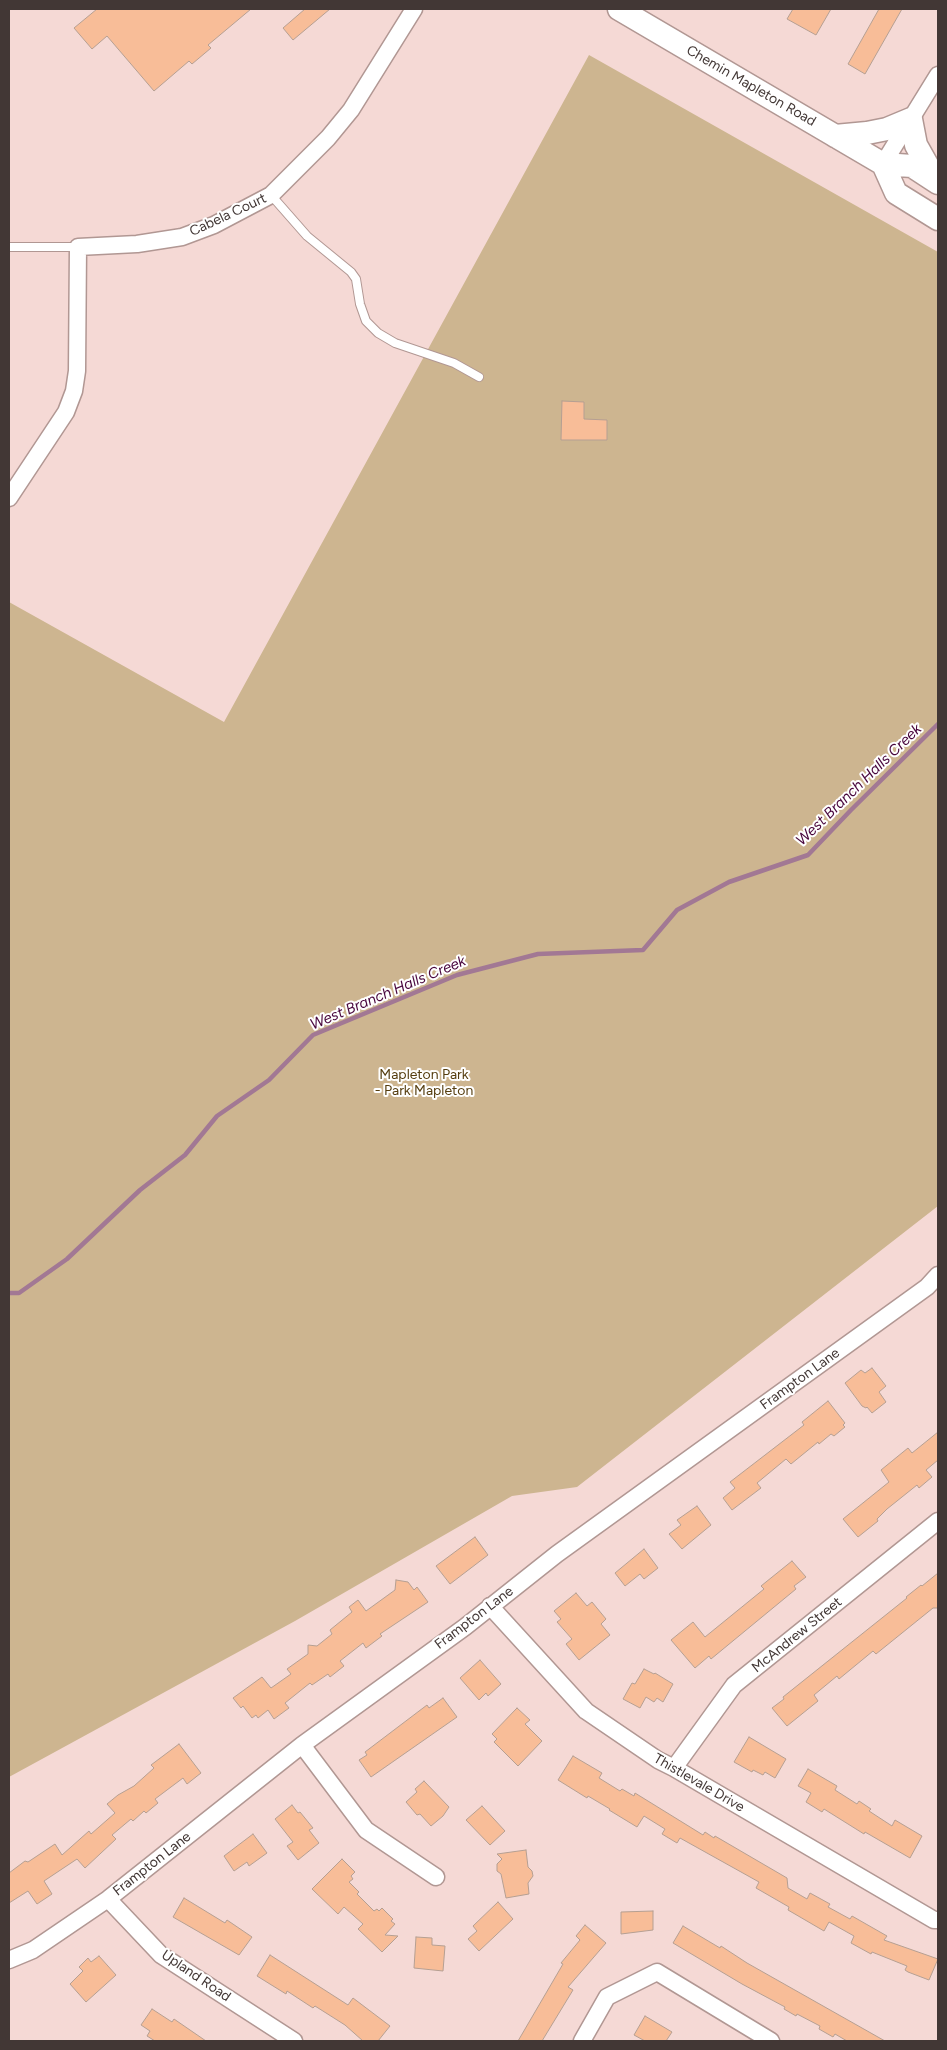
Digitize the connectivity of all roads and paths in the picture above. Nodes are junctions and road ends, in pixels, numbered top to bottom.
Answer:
1 (414, 9) edge
2 (619, 9) edge
3 (938, 75) edge
4 (911, 119) junction
5 (835, 136) junction
6 (883, 164) junction
7 (938, 182) edge
8 (271, 195) junction
9 (938, 219) edge
10 (9, 247) edge
11 (78, 247) junction
12 (479, 377) dead end
13 (9, 498) edge
14 (938, 1275) edge
15 (938, 1520) edge
16 (490, 1606) junction
17 (302, 1745) junction
18 (674, 1768) junction
19 (436, 1877) dead end
20 (108, 1899) junction
21 (938, 1920) edge
22 (9, 1960) edge
23 (294, 2041) edge
24 (582, 2041) edge
25 (771, 2041) edge

1 - 8 street, Cabela Court
2 - 5 main road, Chemin Mapleton Road
3 - 4 street
4 - 5 main road
4 - 6 street
4 - 7 main road
5 - 6 main road, Chemin Mapleton Road
6 - 7 main road, Chemin Mapleton Road
6 - 9 main road
8 - 11 street, Cabela Court
8 - 12 lane
10 - 11 lane, Cabela Court
11 - 13 street
14 - 16 street, Frampton Lane
15 - 18 street, McAndrew Street
16 - 17 street, Frampton Lane
16 - 18 street, Thistlevale Drive
17 - 19 street
17 - 20 street, Frampton Lane
18 - 21 street, Thistlevale Drive
20 - 22 street, Frampton Lane
20 - 23 street, Upland Road
24 - 25 street

